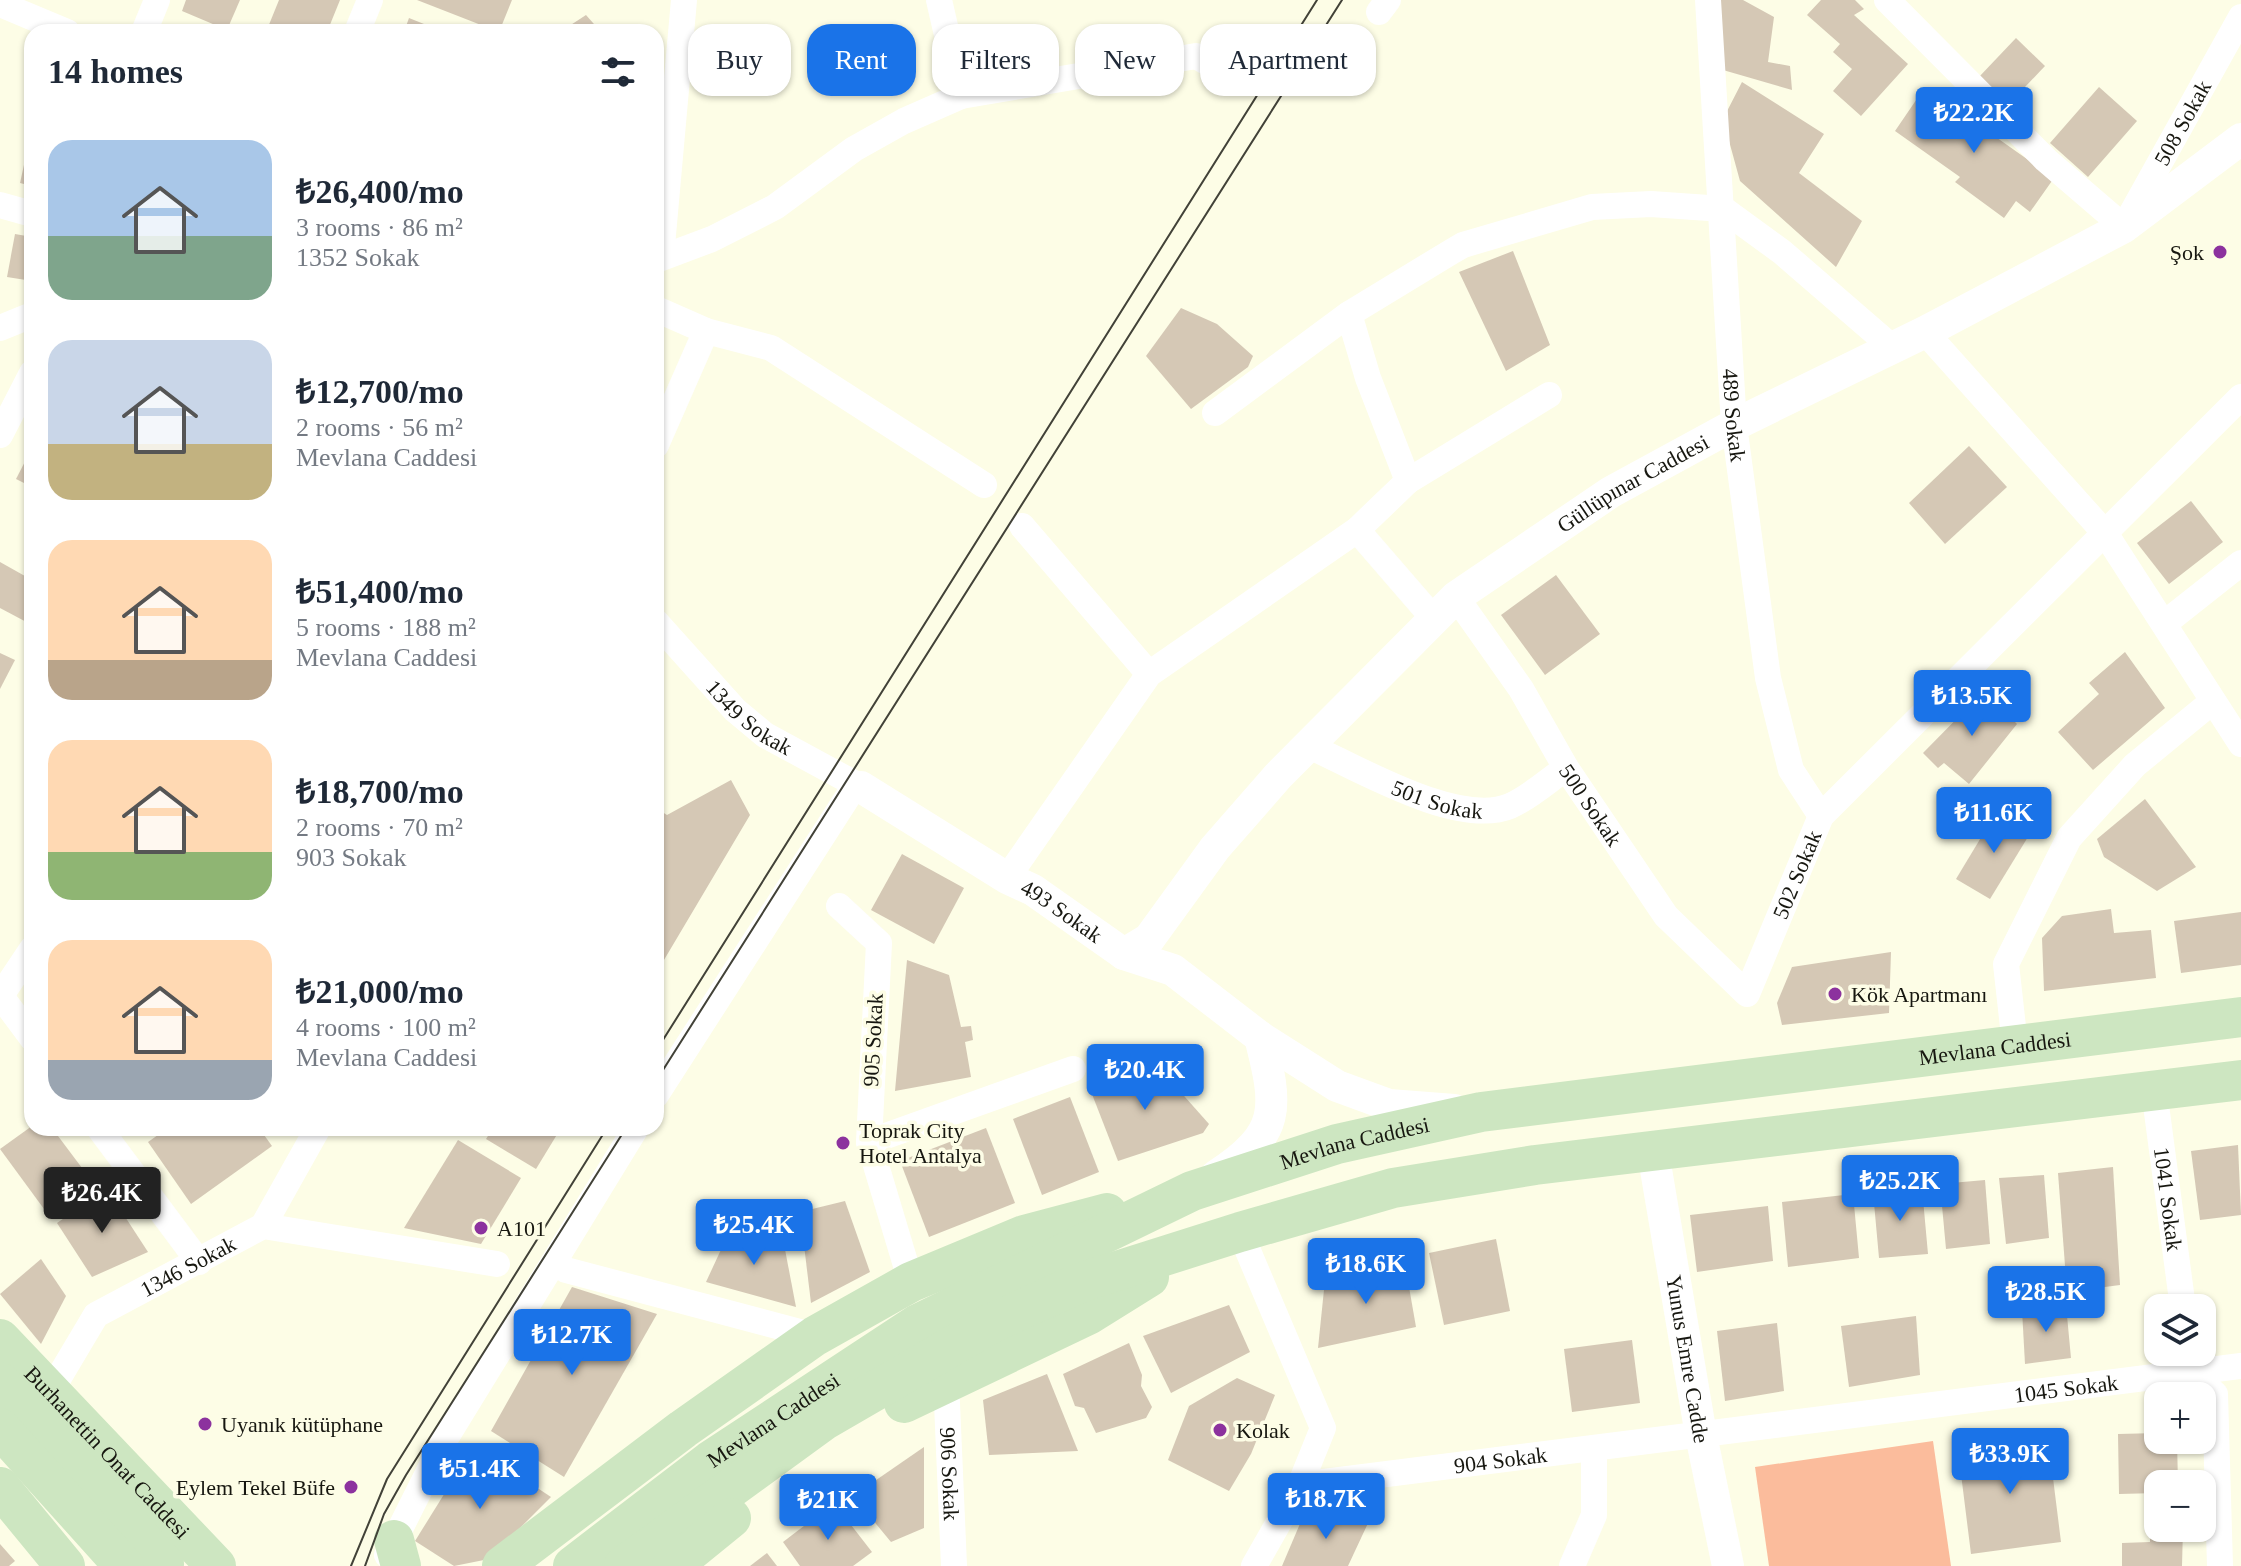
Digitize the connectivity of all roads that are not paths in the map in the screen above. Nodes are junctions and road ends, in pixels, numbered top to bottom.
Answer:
1 (157, 0) edge
2 (370, 0) edge
3 (684, 0) edge
4 (939, 0) edge
5 (1708, 0) edge
6 (1887, 0) edge
7 (0, 4) edge
8 (2241, 17) edge
9 (48, 24) edge
10 (147, 24) edge
11 (360, 24) edge
12 (944, 24) edge
13 (1200, 58) edge
14 (1059, 79) edge
15 (961, 96) edge
16 (2239, 143) edge
17 (664, 199) edge
18 (0, 205) edge
19 (1723, 209) junction
20 (24, 212) edge
21 (2124, 227) junction
22 (664, 257) edge
23 (664, 313) edge
24 (1349, 314) junction
25 (24, 318) edge
26 (0, 328) edge
27 (706, 331) junction
28 (1925, 332) junction
29 (1893, 348) junction
30 (24, 388) edge
31 (1549, 395) dead end
32 (2241, 397) edge
33 (1215, 413) dead end
34 (1734, 425) junction
35 (664, 427) edge
36 (0, 435) edge
37 (1408, 481) junction
38 (984, 485) dead end
39 (1022, 526) dead end
40 (1357, 530) junction
41 (2105, 533) junction
42 (2241, 563) edge
43 (1445, 608) junction
44 (2165, 623) junction
45 (664, 631) edge
46 (1149, 674) junction
47 (2213, 701) junction
48 (2241, 744) edge
49 (1307, 745) junction
50 (1566, 768) junction
51 (858, 786) junction
52 (1821, 816) junction
53 (1007, 878) junction
54 (839, 906) dead end
55 (1124, 954) junction
56 (24, 961) edge
57 (1747, 994) joint
58 (0, 996) edge
59 (2241, 1017) edge
60 (24, 1028) edge
61 (1260, 1037) junction
62 (2015, 1045) junction
63 (1073, 1069) dead end
64 (2241, 1080) edge
65 (664, 1083) edge
66 (2154, 1090) junction
67 (1481, 1112) junction
68 (105, 1136) edge
69 (314, 1136) edge
70 (631, 1136) edge
71 (869, 1142) junction
72 (1653, 1152) junction
73 (1192, 1191) junction
74 (263, 1226) junction
75 (1240, 1232) junction
76 (1200, 1245) junction
77 (199, 1262) junction
78 (497, 1264) dead end
79 (566, 1270) dead end
80 (911, 1282) junction
81 (2181, 1294) edge
82 (815, 1336) junction
83 (0, 1339) edge
84 (2216, 1365) edge
85 (2170, 1366) edge
86 (2192, 1366) edge
87 (2241, 1366) edge
88 (946, 1380) junction
89 (0, 1382) edge
90 (49, 1394) junction
91 (0, 1428) edge
92 (1701, 1435) junction
93 (1594, 1448) junction
94 (1300, 1485) junction
95 (0, 1487) edge
96 (181, 1555) edge
97 (392, 1557) edge
98 (63, 1564) edge
99 (124, 1566) edge
100 (216, 1566) edge
101 (502, 1566) edge
102 (573, 1566) edge
103 (624, 1566) edge
104 (672, 1566) edge
105 (954, 1566) edge
106 (1254, 1566) edge
107 (1572, 1566) edge
108 (1728, 1566) edge
109 (2220, 1566) edge

1 - 10 street
2 - 11 street
3 - 17 street
4 - 12 street
5 - 19 street, 489 Sokak
6 - 21 street
7 - 9 street
8 - 21 street, 508 Sokak
13 - 14 street
15 - 22 street
16 - 21 street, Güllüpınar Caddesi
18 - 20 street
19 - 24 street
19 - 29 street
19 - 34 street, 489 Sokak
21 - 28 street, Güllüpınar Caddesi
23 - 27 street
24 - 33 street
24 - 37 street
25 - 26 street
27 - 35 street
27 - 38 street
28 - 29 street, Güllüpınar Caddesi
28 - 41 street
29 - 34 street, Güllüpınar Caddesi
30 - 36 street
31 - 37 street
32 - 41 street, 502 Sokak
34 - 43 street, Güllüpınar Caddesi
34 - 52 street, 489 Sokak
37 - 40 street
39 - 46 street
40 - 43 street, 500 Sokak
40 - 46 street
41 - 44 street
41 - 52 street, 502 Sokak
42 - 44 street
43 - 49 street, Güllüpınar Caddesi
43 - 50 street, 500 Sokak
44 - 47 street
45 - 51 street, 1349 Sokak
46 - 53 street
47 - 48 street
47 - 62 street
49 - 50 street, 501 Sokak
49 - 55 street, Güllüpınar Caddesi
50 - 57 street, 500 Sokak
51 - 53 street, 493 Sokak
51 - 65 street
52 - 57 street, 502 Sokak
53 - 55 street, 493 Sokak
54 - 71 street, 905 Sokak
55 - 61 street, 493 Sokak
56 - 58 street
58 - 60 street
59 - 62 main road, Mevlana Caddesi
61 - 67 street, 493 Sokak
61 - 73 street
62 - 67 main road, Mevlana Caddesi
63 - 71 street
64 - 66 main road, Mevlana Caddesi
66 - 72 main road, Mevlana Caddesi
66 - 81 street, 1041 Sokak
67 - 73 main road, Mevlana Caddesi
68 - 77 street
69 - 74 street, 1346 Sokak
70 - 97 street
71 - 80 street, 905 Sokak
72 - 75 main road, Mevlana Caddesi
72 - 92 street, Yunus Emre Cadde
73 - 80 main road
73 - 102 main road, Mevlana Caddesi
74 - 77 street, 1346 Sokak
74 - 78 street
75 - 76 main road, Mevlana Caddesi
75 - 94 street
76 - 88 main road
76 - 103 main road, Mevlana Caddesi
77 - 90 street, 1346 Sokak
79 - 82 street
80 - 82 main road
82 - 101 main road
83 - 90 main road, Burhanettin Onat Caddesi
84 - 87 street, 1045 Sokak
85 - 92 street, 1045 Sokak
86 - 109 street
88 - 104 main road
88 - 105 street, 906 Sokak
89 - 96 main road, Burhanettin Onat Caddesi
90 - 96 main road, Burhanettin Onat Caddesi
91 - 99 main road
92 - 93 street, 904 Sokak
92 - 108 street, Yunus Emre Cadde
93 - 94 street, 904 Sokak
93 - 107 street
94 - 106 street
95 - 98 main road
96 - 100 main road, Burhanettin Onat Caddesi

